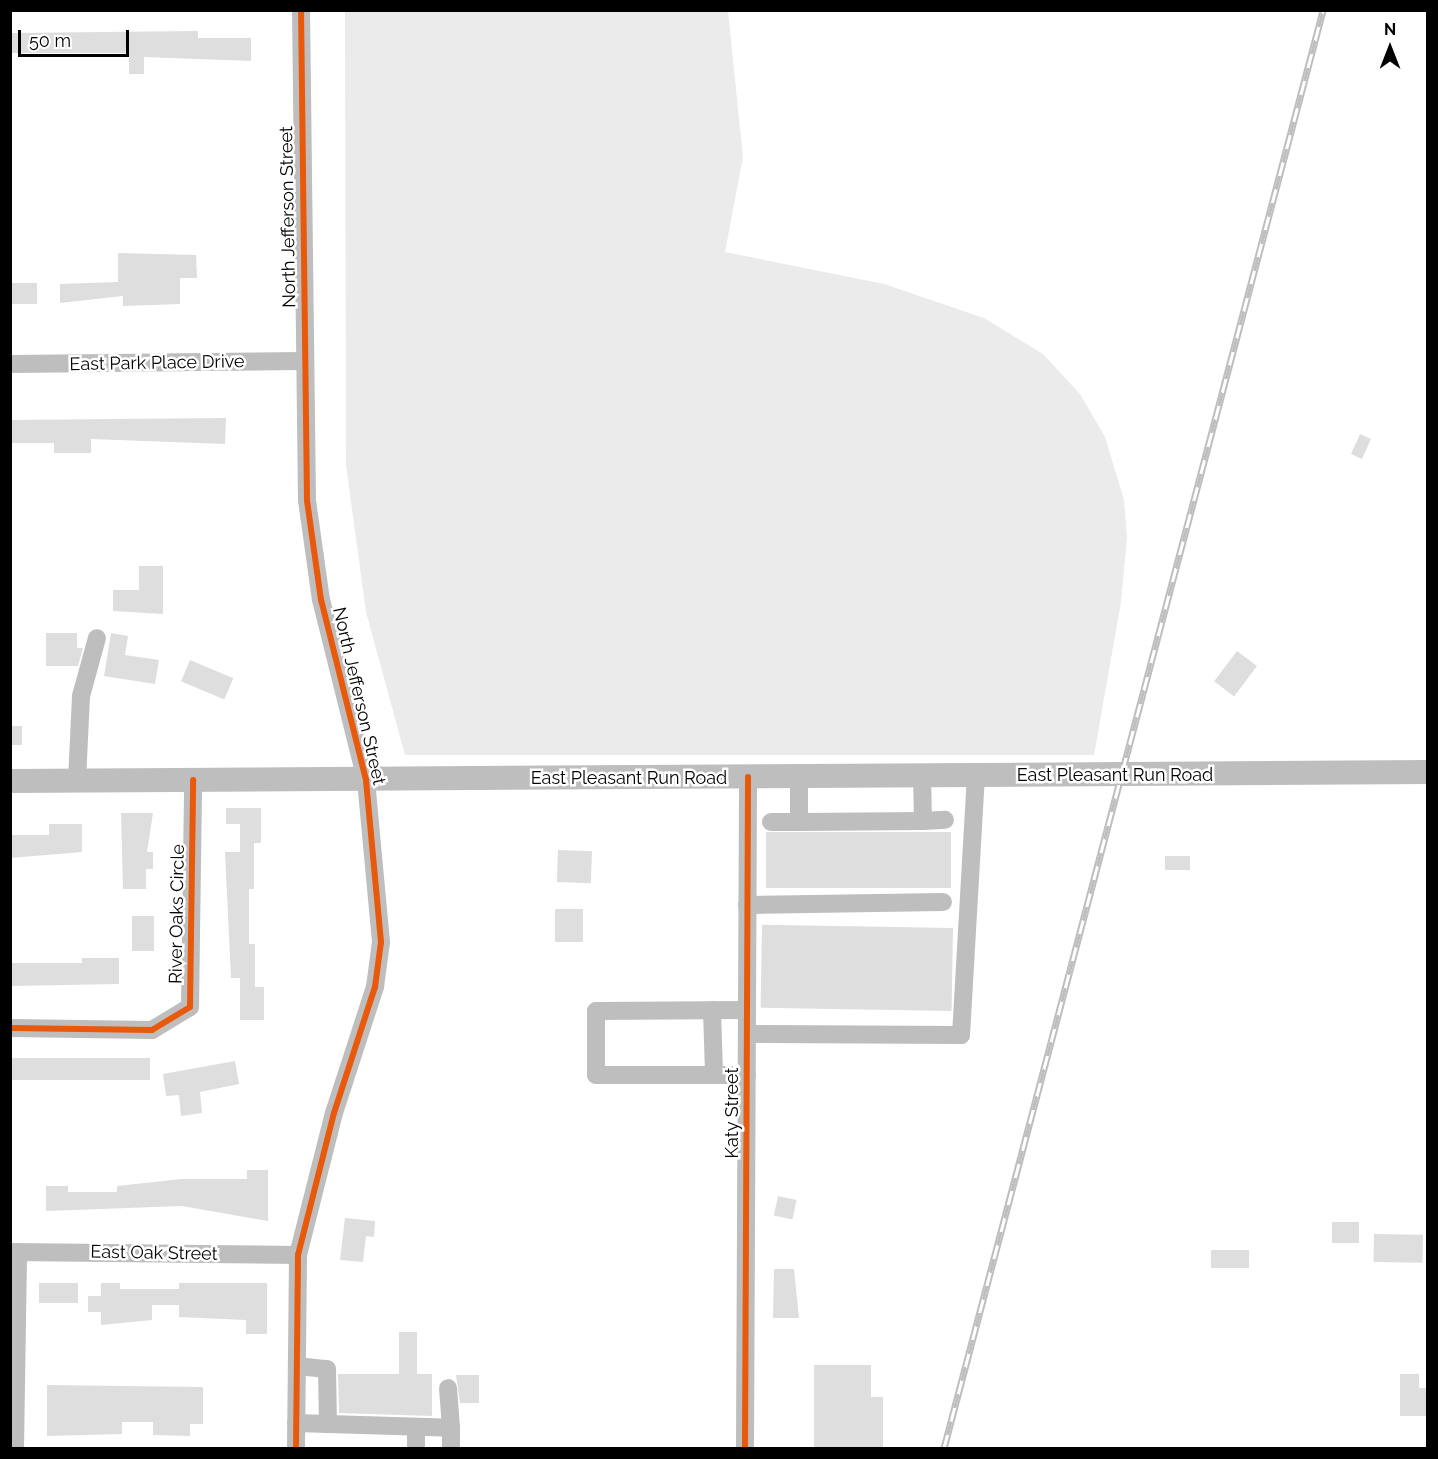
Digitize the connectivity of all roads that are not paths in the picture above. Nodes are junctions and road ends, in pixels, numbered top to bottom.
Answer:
1 (301, 10) edge
2 (304, 361) junction
3 (10, 364) edge
4 (97, 638) dead end
5 (1428, 772) edge
6 (922, 775) junction
7 (976, 775) junction
8 (799, 776) junction
9 (748, 777) junction
10 (193, 780) junction
11 (366, 780) junction
12 (10, 781) edge
13 (77, 781) junction
14 (922, 820) junction
15 (945, 820) dead end
16 (771, 822) dead end
17 (799, 822) junction
18 (943, 902) dead end
19 (747, 904) junction
20 (712, 1010) junction
21 (747, 1010) junction
22 (10, 1028) edge
23 (747, 1034) junction
24 (747, 1075) junction
25 (714, 1076) junction
26 (14, 1252) edge
27 (298, 1255) junction
28 (297, 1366) junction
29 (448, 1388) dead end
30 (296, 1423) junction
31 (328, 1424) junction
32 (416, 1427) junction
33 (451, 1428) junction
34 (15, 1449) edge
35 (296, 1449) edge
36 (416, 1449) edge
37 (451, 1449) edge
38 (746, 1449) edge

1 - 2 street, North Jefferson Street
2 - 3 street, East Park Place Drive
2 - 11 street, North Jefferson Street
4 - 13 street
5 - 7 main road, East Pleasant Run Road
6 - 7 main road, East Pleasant Run Road
6 - 8 main road, East Pleasant Run Road
6 - 14 street
7 - 23 street
8 - 9 main road, East Pleasant Run Road
8 - 17 street
9 - 11 main road, East Pleasant Run Road
9 - 19 street, Katy Street
10 - 11 main road, East Pleasant Run Road
10 - 13 main road, East Pleasant Run Road
10 - 22 street, River Oaks Circle
11 - 27 street, North Jefferson Street
12 - 13 main road, East Pleasant Run Road
14 - 15 street
14 - 17 street
16 - 17 street
18 - 19 street
19 - 21 street, Katy Street
20 - 21 street
20 - 25 street
20 - 25 street
21 - 23 street, Katy Street
23 - 24 street, Katy Street
24 - 25 street
24 - 38 street, Katy Street
26 - 27 street, East Oak Street
26 - 34 street
27 - 28 street, North Jefferson Street
28 - 30 street, North Jefferson Street
28 - 31 street
29 - 33 street
30 - 31 street
30 - 35 street, North Jefferson Street
31 - 32 street
32 - 33 street
32 - 36 street
33 - 37 street

